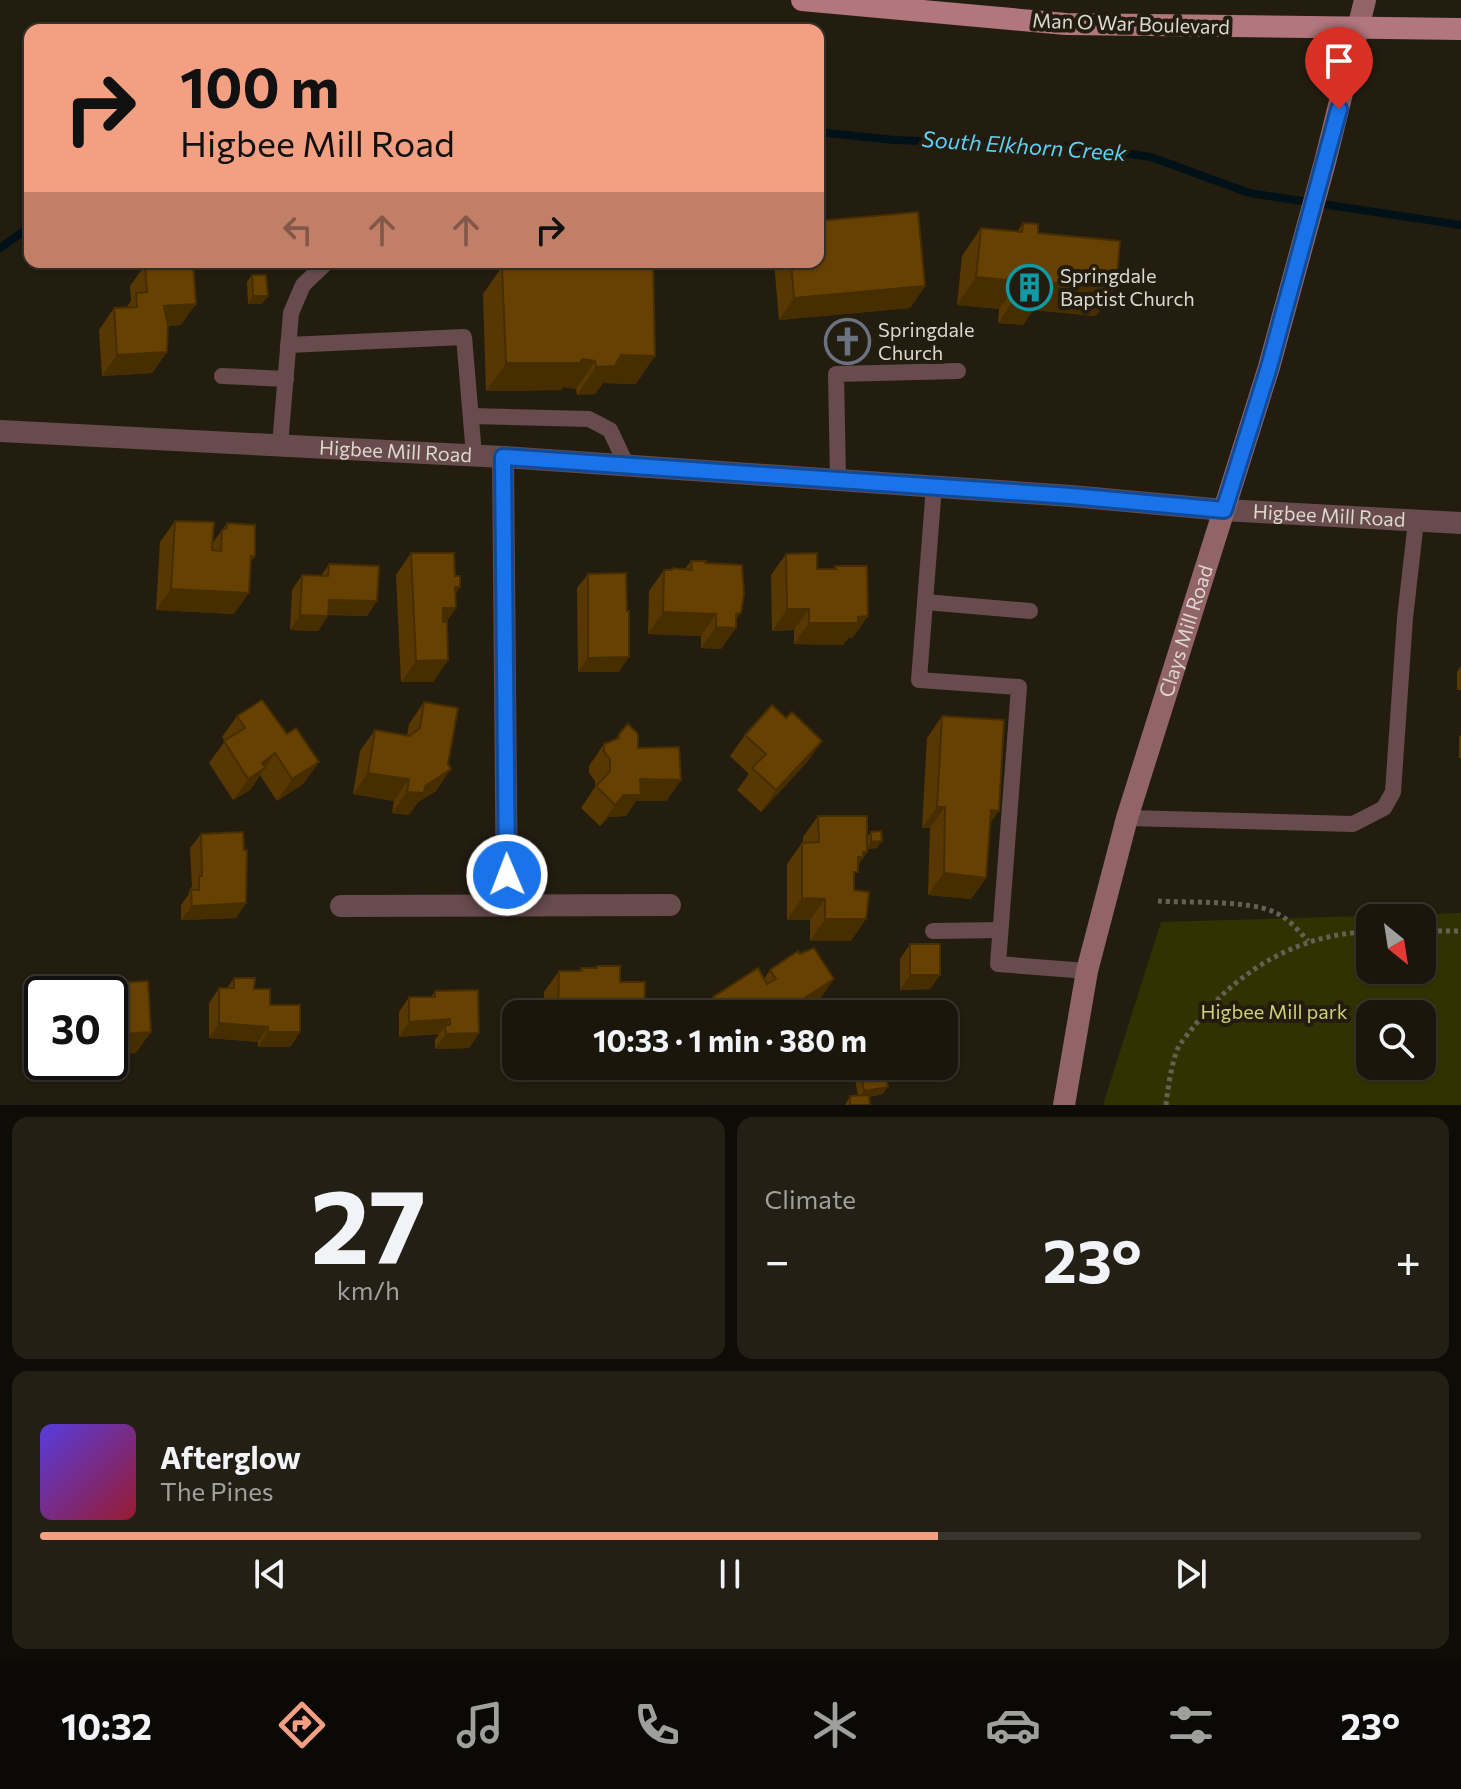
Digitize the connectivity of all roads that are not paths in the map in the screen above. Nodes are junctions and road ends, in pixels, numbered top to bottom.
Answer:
1 (802, 0) edge
2 (1365, 0) edge
3 (1360, 29) junction
4 (1461, 29) edge
5 (321, 268) edge
6 (288, 345) junction
7 (958, 371) dead end
8 (222, 376) dead end
9 (286, 379) junction
10 (471, 416) junction
11 (0, 431) edge
12 (280, 445) junction
13 (474, 455) junction
14 (503, 457) junction
15 (627, 466) junction
16 (838, 480) junction
17 (934, 486) junction
18 (1224, 510) junction
19 (1416, 521) junction
20 (1461, 523) edge
21 (925, 602) junction
22 (1030, 611) dead end
23 (1127, 818) junction
24 (670, 905) dead end
25 (341, 906) dead end
26 (507, 906) junction
27 (1000, 930) junction
28 (933, 931) dead end
29 (1087, 971) junction
30 (1064, 1105) edge

1 - 3 main road, Man O War Boulevard
2 - 3 main road, Clays Mill Road
3 - 4 main road, Man O War Boulevard
3 - 18 main road, Clays Mill Road
5 - 6 lane
6 - 9 lane
6 - 10 lane
7 - 16 lane
8 - 9 lane
9 - 12 lane
10 - 13 lane
10 - 15 lane
11 - 12 street, Higbee Mill Road
12 - 13 street, Higbee Mill Road
13 - 14 street, Higbee Mill Road
14 - 15 street, Higbee Mill Road
14 - 26 street
15 - 16 street, Higbee Mill Road
16 - 17 street, Higbee Mill Road
17 - 18 street, Higbee Mill Road
17 - 21 lane
18 - 19 street, Higbee Mill Road
18 - 23 main road, Clays Mill Road
19 - 20 street, Higbee Mill Road
19 - 23 lane
21 - 22 lane
21 - 27 lane
23 - 29 main road, Clays Mill Road
24 - 26 street
25 - 26 street
27 - 28 lane
27 - 29 lane
29 - 30 main road, Clays Mill Road

